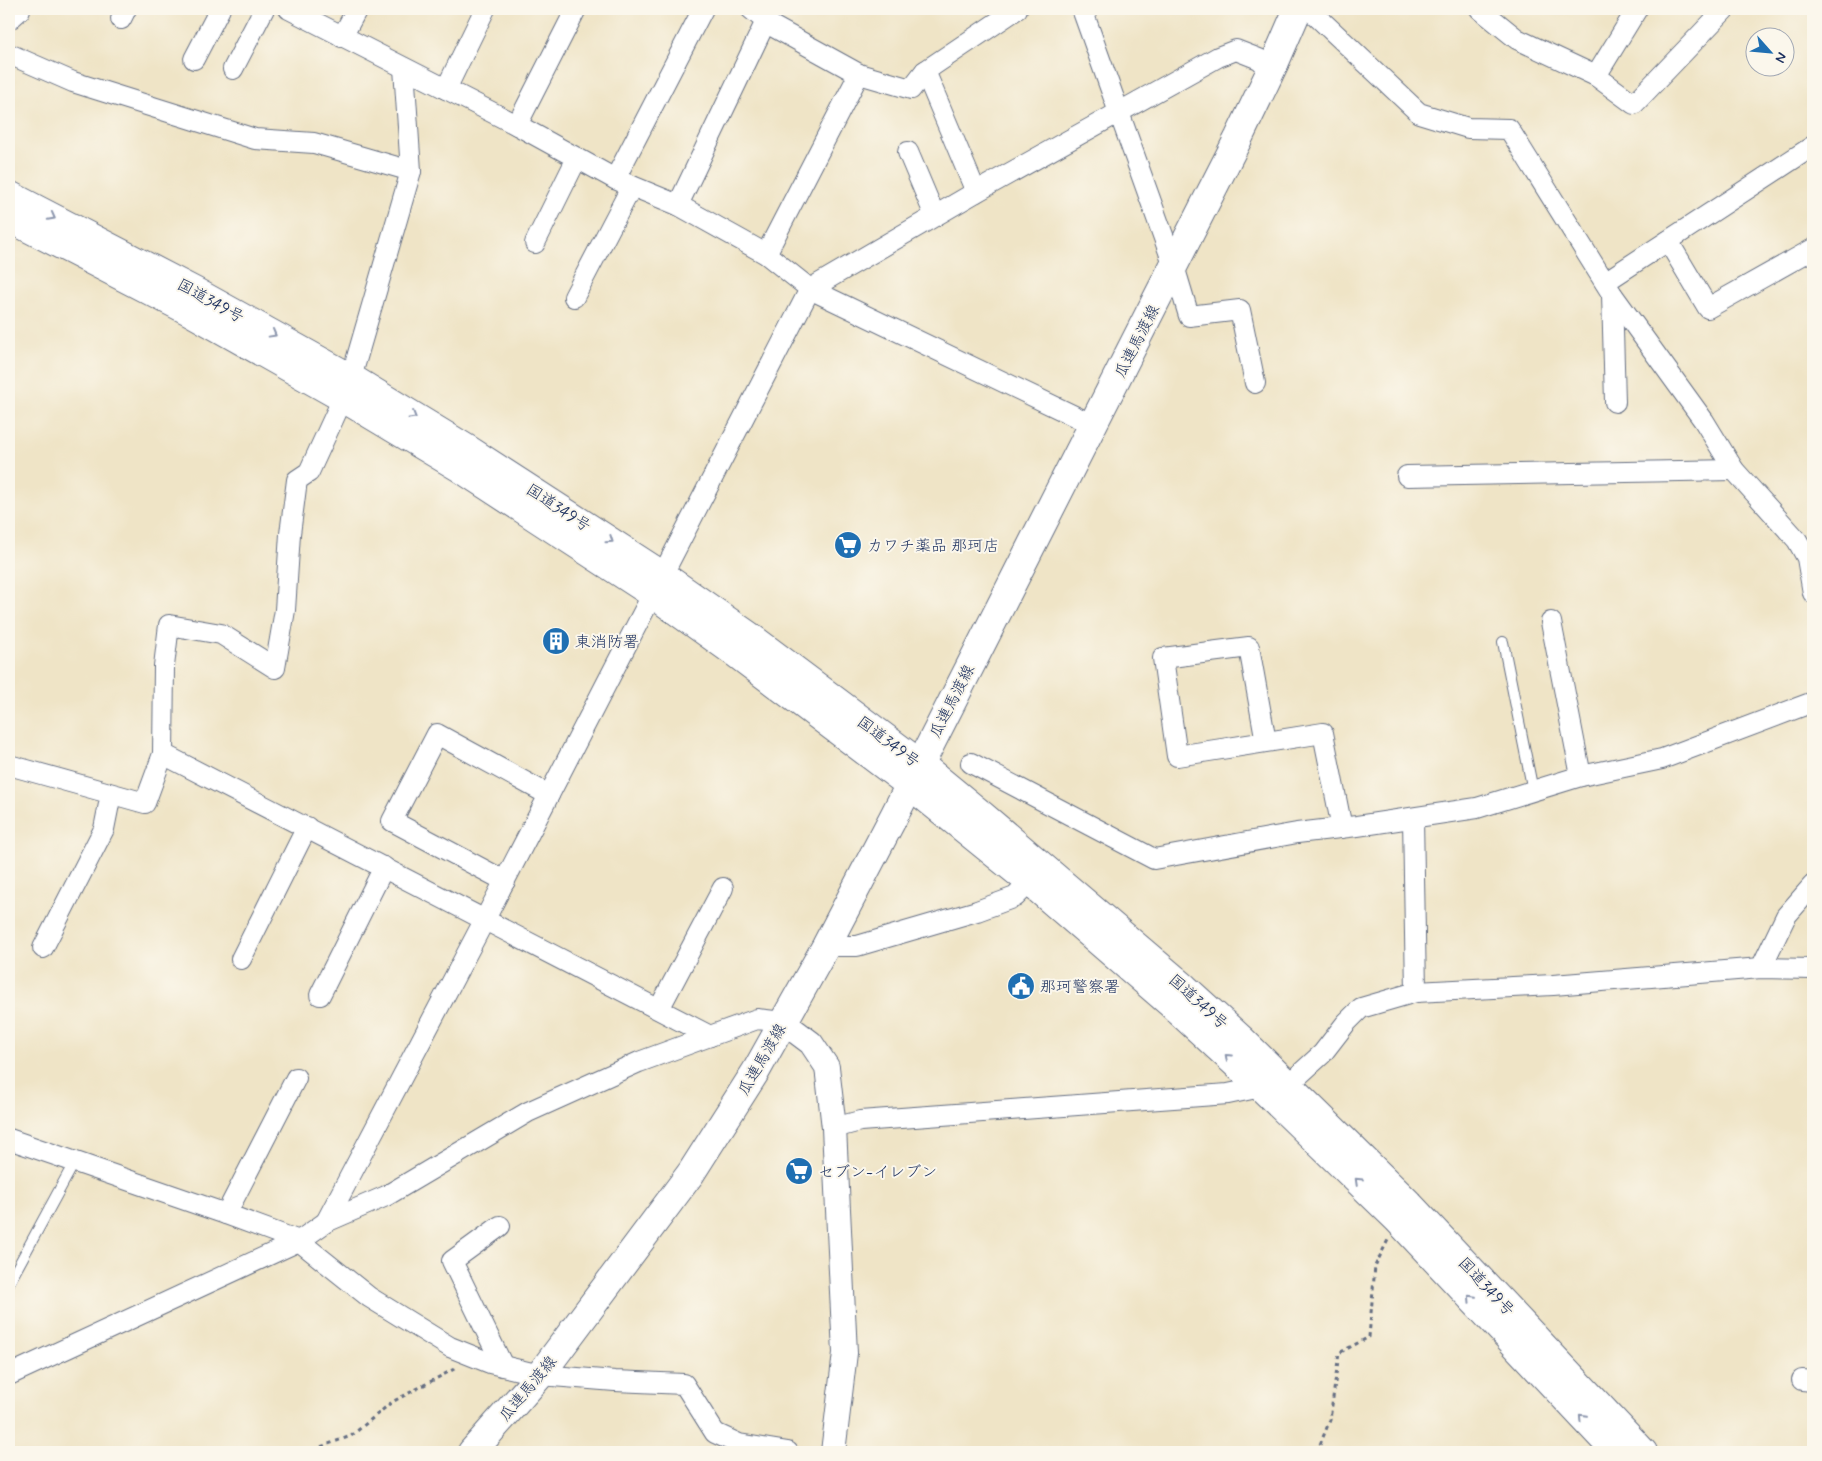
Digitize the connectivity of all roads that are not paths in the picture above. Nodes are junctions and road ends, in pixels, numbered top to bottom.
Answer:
1 (18, 9) edge
2 (220, 9) edge
3 (264, 9) edge
4 (289, 9) edge
5 (356, 9) edge
6 (485, 9) edge
7 (576, 9) edge
8 (703, 9) edge
9 (1017, 9) edge
10 (1082, 9) edge
11 (1298, 9) edge
12 (1309, 9) edge
13 (1480, 9) edge
14 (1637, 9) edge
15 (1725, 9) edge
16 (759, 15) edge
17 (9, 18) edge
18 (342, 37) junction
19 (9, 54) edge
20 (194, 59) dead end
21 (233, 68) dead end
22 (404, 68) junction
23 (1271, 70) junction
24 (925, 71) junction
25 (858, 74) junction
26 (1596, 76) junction
27 (446, 89) junction
28 (1119, 112) junction
29 (517, 125) junction
30 (1813, 146) edge
31 (908, 152) dead end
32 (577, 158) junction
33 (411, 171) junction
34 (624, 183) junction
35 (976, 192) junction
36 (9, 194) edge
37 (678, 205) junction
38 (936, 216) junction
39 (9, 218) edge
40 (1668, 241) junction
41 (535, 243) dead end
42 (1813, 249) edge
43 (766, 254) junction
44 (1174, 266) junction
45 (810, 288) junction
46 (1608, 288) junction
47 (574, 297) dead end
48 (1255, 383) dead end
49 (347, 388) junction
50 (1614, 402) dead end
51 (1093, 424) junction
52 (1734, 470) junction
53 (1407, 476) dead end
54 (658, 585) junction
55 (1813, 593) edge
56 (1551, 622) dead end
57 (1503, 642) dead end
58 (1813, 702) edge
59 (1266, 742) junction
60 (163, 754) junction
61 (972, 763) dead end
62 (9, 765) edge
63 (915, 774) junction
64 (1581, 776) junction
65 (1533, 791) junction
66 (111, 794) junction
67 (548, 795) junction
68 (1413, 818) junction
69 (306, 827) junction
70 (1342, 828) junction
71 (384, 867) junction
72 (504, 880) junction
73 (1030, 882) junction
74 (1813, 885) edge
75 (723, 888) dead end
76 (485, 919) junction
77 (826, 946) junction
78 (43, 948) dead end
79 (241, 959) dead end
80 (1761, 968) junction
81 (1813, 969) edge
82 (1416, 992) junction
83 (320, 995) dead end
84 (660, 1009) junction
85 (783, 1022) junction
86 (710, 1036) junction
87 (296, 1078) dead end
88 (1289, 1084) junction
89 (1261, 1087) junction
90 (834, 1128) junction
91 (9, 1139) edge
92 (75, 1161) junction
93 (226, 1214) junction
94 (326, 1222) junction
95 (500, 1226) dead end
96 (299, 1241) junction
97 (9, 1283) edge
98 (503, 1366) junction
99 (9, 1375) edge
100 (540, 1375) junction
101 (472, 1452) edge
102 (788, 1452) edge
103 (833, 1452) edge
104 (1616, 1452) edge
105 (1643, 1452) edge

1 - 17 street
2 - 20 street
3 - 21 street
4 - 18 street
5 - 18 street
6 - 27 street
7 - 29 street
8 - 34 street
9 - 24 street
10 - 28 street
11 - 23 main road, 瓜連馬渡線
12 - 46 street
13 - 26 street
14 - 26 street
15 - 26 street
16 - 25 street
16 - 37 street
18 - 22 street
19 - 33 street
22 - 27 street
22 - 33 street
23 - 28 street
23 - 44 main road, 瓜連馬渡線
24 - 25 street
24 - 35 street
25 - 43 street
27 - 29 street
28 - 35 street
28 - 44 street
29 - 32 street
30 - 40 street
31 - 38 street
32 - 34 street
32 - 41 street
33 - 49 street
34 - 37 street
34 - 47 street
35 - 38 street
36 -> 49 main road, 国道349号
37 - 43 street
38 - 45 street
39 - 49 main road, 国道349号
40 - 42 street
40 - 46 street
43 - 45 street
44 - 48 street
44 - 51 main road, 瓜連馬渡線
45 - 51 street
45 - 54 street
46 - 50 street
46 - 52 street
49 - 54 main road, 国道349号
49 - 60 street
51 - 63 main road, 瓜連馬渡線
52 - 53 street
52 - 55 street
54 - 63 main road, 国道349号
54 - 67 street
56 - 64 street
57 - 65 lane
58 - 64 street
59 - 59 street
59 - 70 street
60 - 66 street
60 - 69 street
61 - 70 street
62 - 66 street
63 - 73 main road, 国道349号
63 - 77 main road, 瓜連馬渡線
63 - 88 main road, 国道349号
64 - 65 street
65 - 68 street
66 - 78 street
67 - 72 street
67 - 72 street
68 - 70 street
68 - 82 street
69 - 71 street
69 - 79 street
71 - 76 street
71 - 83 street
72 - 76 street
73 - 77 street
89 -> 73 main road, 国道349号
74 - 80 street
75 - 84 street
76 - 84 street
76 - 94 street
77 - 85 main road, 瓜連馬渡線
80 - 81 street
80 - 82 street
82 - 88 street
84 - 86 street
85 - 86 street
85 - 90 street
85 - 100 main road, 瓜連馬渡線
86 - 94 street
87 - 93 street
88 - 89 street
88 - 105 main road, 国道349号
89 - 90 street
104 -> 89 main road, 国道349号
90 - 103 street
91 - 92 street
92 - 93 street
92 - 97 lane
93 - 96 street
94 - 96 street
95 - 98 street
96 - 98 street
96 - 99 street
98 - 100 street
100 - 101 main road, 瓜連馬渡線
100 - 102 street

